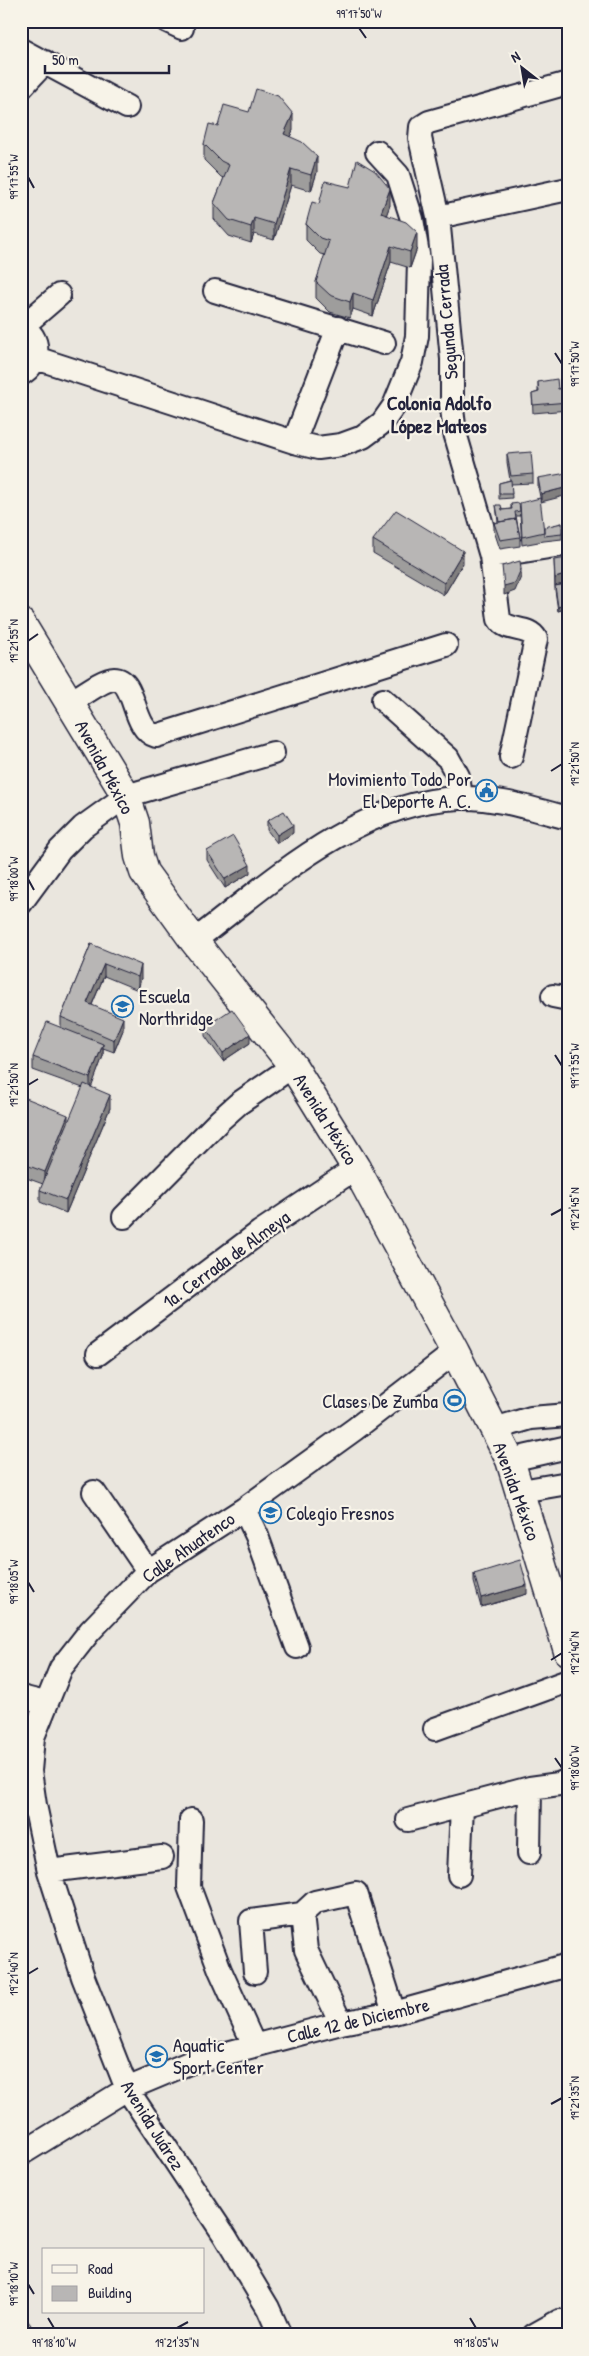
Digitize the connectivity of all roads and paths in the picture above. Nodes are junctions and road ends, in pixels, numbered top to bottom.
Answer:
1 (21, 50) edge
2 (45, 62) junction
3 (568, 83) edge
4 (21, 88) edge
5 (127, 107) dead end
6 (377, 152) dead end
7 (568, 189) edge
8 (438, 217) junction
9 (215, 291) dead end
10 (59, 295) dead end
11 (22, 326) edge
12 (338, 328) junction
13 (384, 344) dead end
14 (29, 366) edge
15 (294, 442) junction
16 (568, 544) edge
17 (491, 556) junction
18 (21, 623) edge
19 (446, 645) dead end
20 (383, 700) dead end
21 (69, 703) junction
22 (273, 753) dead end
23 (512, 757) dead end
24 (126, 796) junction
25 (461, 798) junction
26 (568, 818) edge
27 (21, 903) edge
28 (194, 941) junction
29 (294, 1066) junction
30 (356, 1168) junction
31 (124, 1217) dead end
32 (455, 1352) junction
33 (98, 1354) dead end
34 (568, 1415) edge
35 (494, 1429) junction
36 (568, 1447) edge
37 (510, 1460) junction
38 (568, 1483) edge
39 (521, 1491) junction
40 (94, 1492) dead end
41 (244, 1508) junction
42 (148, 1571) junction
43 (297, 1647) dead end
44 (568, 1651) edge
45 (568, 1681) edge
46 (21, 1697) edge
47 (45, 1703) junction
48 (435, 1729) dead end
49 (568, 1780) edge
50 (530, 1788) junction
51 (462, 1806) junction
52 (191, 1820) dead end
53 (408, 1820) dead end
54 (529, 1853) dead end
55 (162, 1857) dead end
56 (49, 1871) junction
57 (458, 1875) dead end
58 (302, 1914) junction
59 (568, 1965) edge
60 (255, 1972) dead end
61 (394, 2013) junction
62 (341, 2023) junction
63 (254, 2045) junction
64 (128, 2089) junction
65 (24, 2147) edge
66 (568, 2321) edge
67 (280, 2335) edge
68 (534, 2335) edge

1 - 2 street
2 - 4 street
2 - 5 street
3 - 8 street, Segunda Cerrada
6 - 15 street
7 - 8 street
8 - 17 street, Segunda Cerrada
9 - 12 street
10 - 11 street
11 - 14 street
12 - 13 street
12 - 15 street
14 - 15 street
16 - 17 street
17 - 23 street, Segunda Cerrada
18 - 21 main road, Avenida México
19 - 21 street
20 - 25 street
21 - 24 main road, Avenida México
22 - 24 street
24 - 27 street
24 - 28 main road, Avenida México
25 - 26 street
25 - 28 street
28 - 29 main road, Avenida México
29 - 30 main road, Avenida México
29 - 31 street
30 - 32 main road, Avenida México
30 - 33 street, 1a. Cerrada de Almeya
32 - 35 main road, Avenida México
32 - 41 street, Calle Ahuatenco
34 - 35 street
35 - 37 main road, Avenida México
36 - 37 street
37 - 39 main road, Avenida México
38 - 39 street
39 - 44 main road, Avenida México
40 - 42 street
41 - 42 street, Calle Ahuatenco
41 - 43 street
42 - 47 street, Calle Ahuatenco
45 - 48 street
46 - 47 street
47 - 56 street, Avenida Juárez
49 - 50 street
50 - 51 street
50 - 54 street
51 - 53 street
51 - 57 street
52 - 63 street
55 - 56 street
56 - 64 street, Avenida Juárez
58 - 60 street
58 - 61 street
58 - 62 street
59 - 61 street, Calle 12 de Diciembre
61 - 62 street, Calle 12 de Diciembre
62 - 63 street, Calle 12 de Diciembre
63 - 64 street, Calle 12 de Diciembre
64 - 65 street, Calle 12 de Diciembre
64 - 67 street, Avenida Juárez
66 - 68 street

